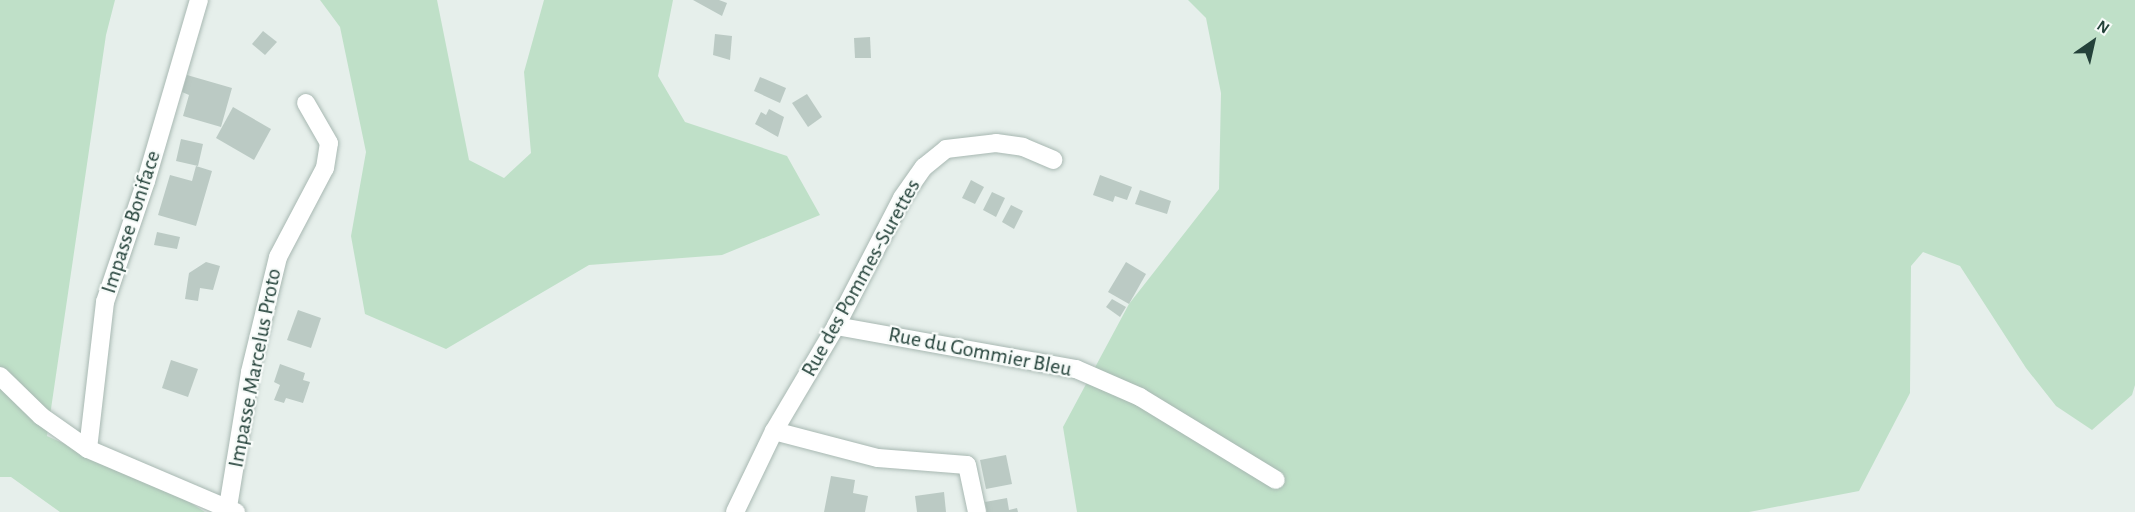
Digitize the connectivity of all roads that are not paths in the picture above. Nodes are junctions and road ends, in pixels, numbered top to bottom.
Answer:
1 (199, 0) edge
2 (306, 103) dead end
3 (1053, 160) dead end
4 (836, 326) junction
5 (0, 376) edge
6 (774, 431) junction
7 (88, 449) junction
8 (1276, 480) dead end
9 (232, 509) edge
10 (735, 512) edge
11 (977, 512) edge

1 - 7 street, Impasse Boniface
2 - 9 street, Impasse Marcelus Proto
3 - 4 street, Rue des Pommes-Surettes
4 - 6 street, Rue des Pommes-Surettes
4 - 8 street, Rue du Gommier Bleu
5 - 7 street
6 - 10 street, Rue des Pommes-Surettes
6 - 11 street
7 - 9 street

